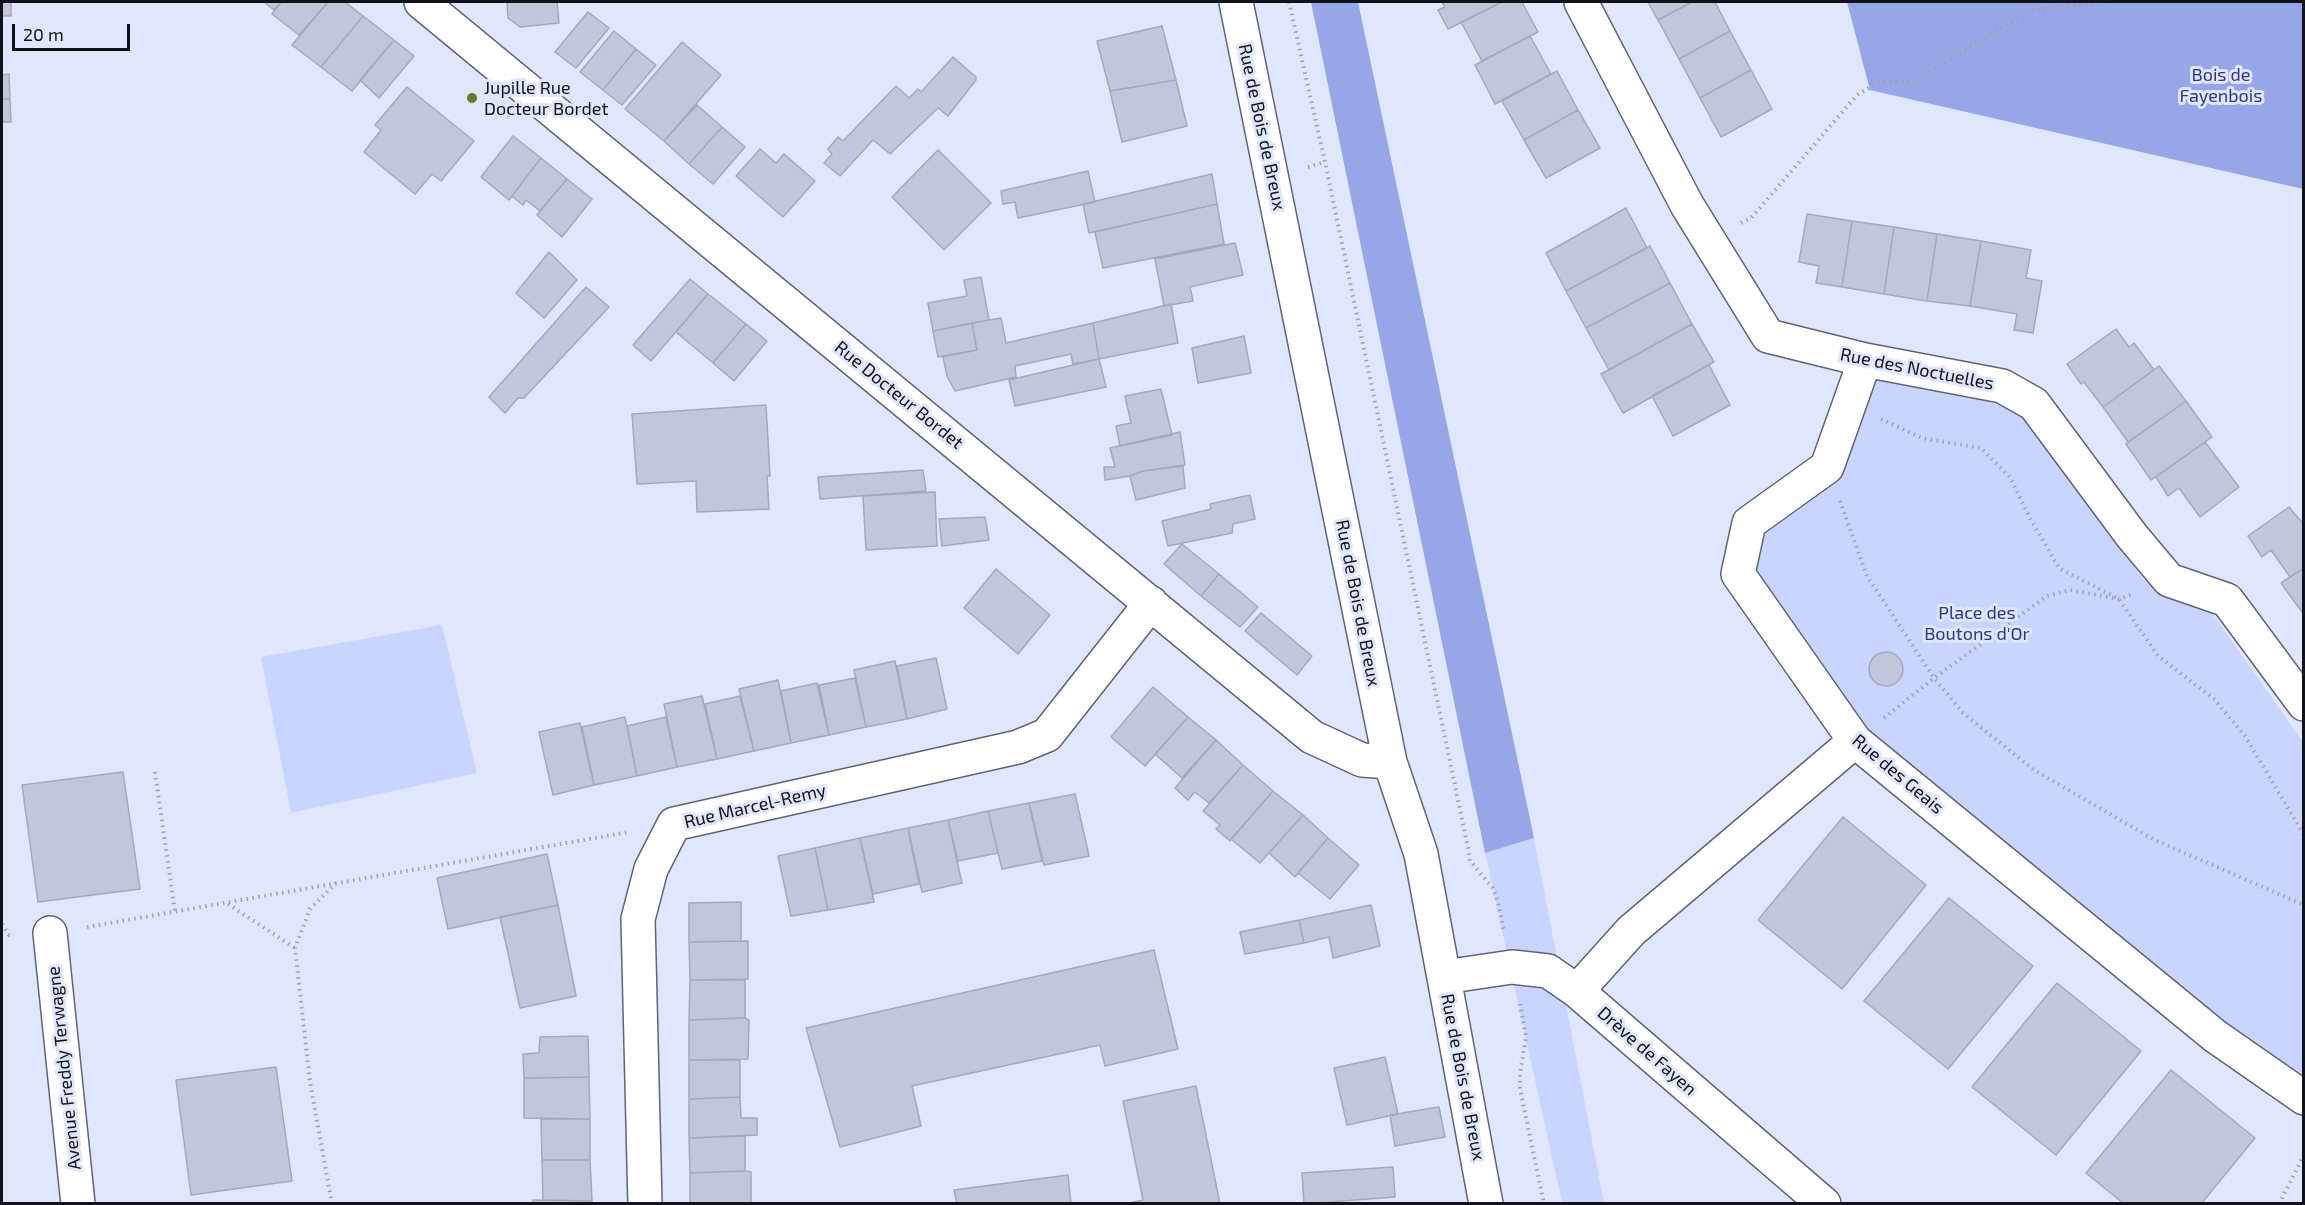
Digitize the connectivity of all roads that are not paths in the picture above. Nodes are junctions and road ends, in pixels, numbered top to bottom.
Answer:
1 (421, 2) edge
2 (1236, 2) edge
3 (1581, 2) edge
4 (1865, 360) junction
5 (1151, 603) junction
6 (2304, 704) edge
7 (1855, 741) junction
8 (1390, 762) junction
9 (50, 933) road end
10 (1444, 977) junction
11 (1577, 991) junction
12 (2304, 1098) edge
13 (78, 1203) edge
14 (645, 1203) edge
15 (1486, 1203) edge
16 (1824, 1203) edge

1 - 5 street, Rue Docteur Bordet
2 - 8 street, Rue de Bois de Breux
3 - 4 street, Rue des Noctuelles
4 - 6 street, Rue des Noctuelles
4 - 7 street, Rue des Geais
5 - 8 street, Rue Docteur Bordet
5 - 14 street, Rue Marcel-Remy
7 - 11 street
7 - 12 street, Rue des Geais
8 - 10 street, Rue de Bois de Breux
9 - 13 street, Avenue Freddy Terwagne
10 - 11 street, Drève de Fayen
10 - 15 street, Rue de Bois de Breux
11 - 16 street, Drève de Fayen

